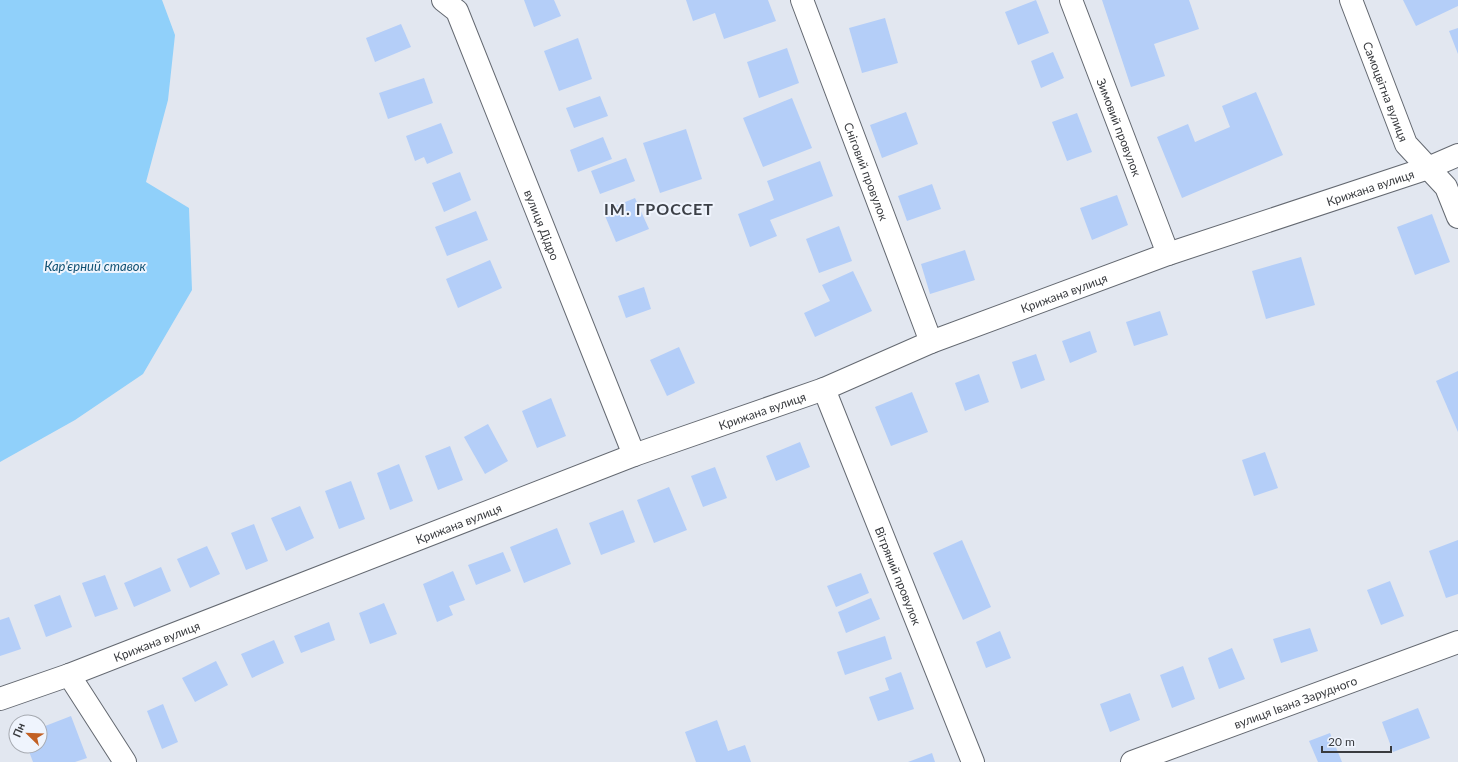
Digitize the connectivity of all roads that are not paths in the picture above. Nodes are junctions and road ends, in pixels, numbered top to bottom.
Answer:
1 (443, 0) edge
2 (802, 0) edge
3 (1071, 0) edge
4 (1351, 0) edge
5 (1458, 155) edge
6 (1428, 168) junction
7 (1458, 217) edge
8 (1168, 254) junction
9 (931, 342) junction
10 (824, 389) junction
11 (634, 455) junction
12 (1458, 642) edge
13 (69, 675) junction
14 (0, 699) edge
15 (125, 762) edge
16 (973, 762) edge
17 (1132, 762) edge

1 - 11 street, вулиця Дідро
2 - 9 street, Сніговий провулок
3 - 8 street, Зимовий провулок
4 - 6 street, Самоцвітна вулиця
5 - 6 street, Крижана вулиця
6 - 7 street, Самоцвітна вулиця
6 - 8 street, Крижана вулиця
8 - 9 street, Крижана вулиця
9 - 10 street, Крижана вулиця
10 - 11 street, Крижана вулиця
10 - 16 street, Вітряний провулок
11 - 13 street, Крижана вулиця
12 - 17 street, вулиця Івана Зарудного
13 - 14 street, Крижана вулиця
13 - 15 street

